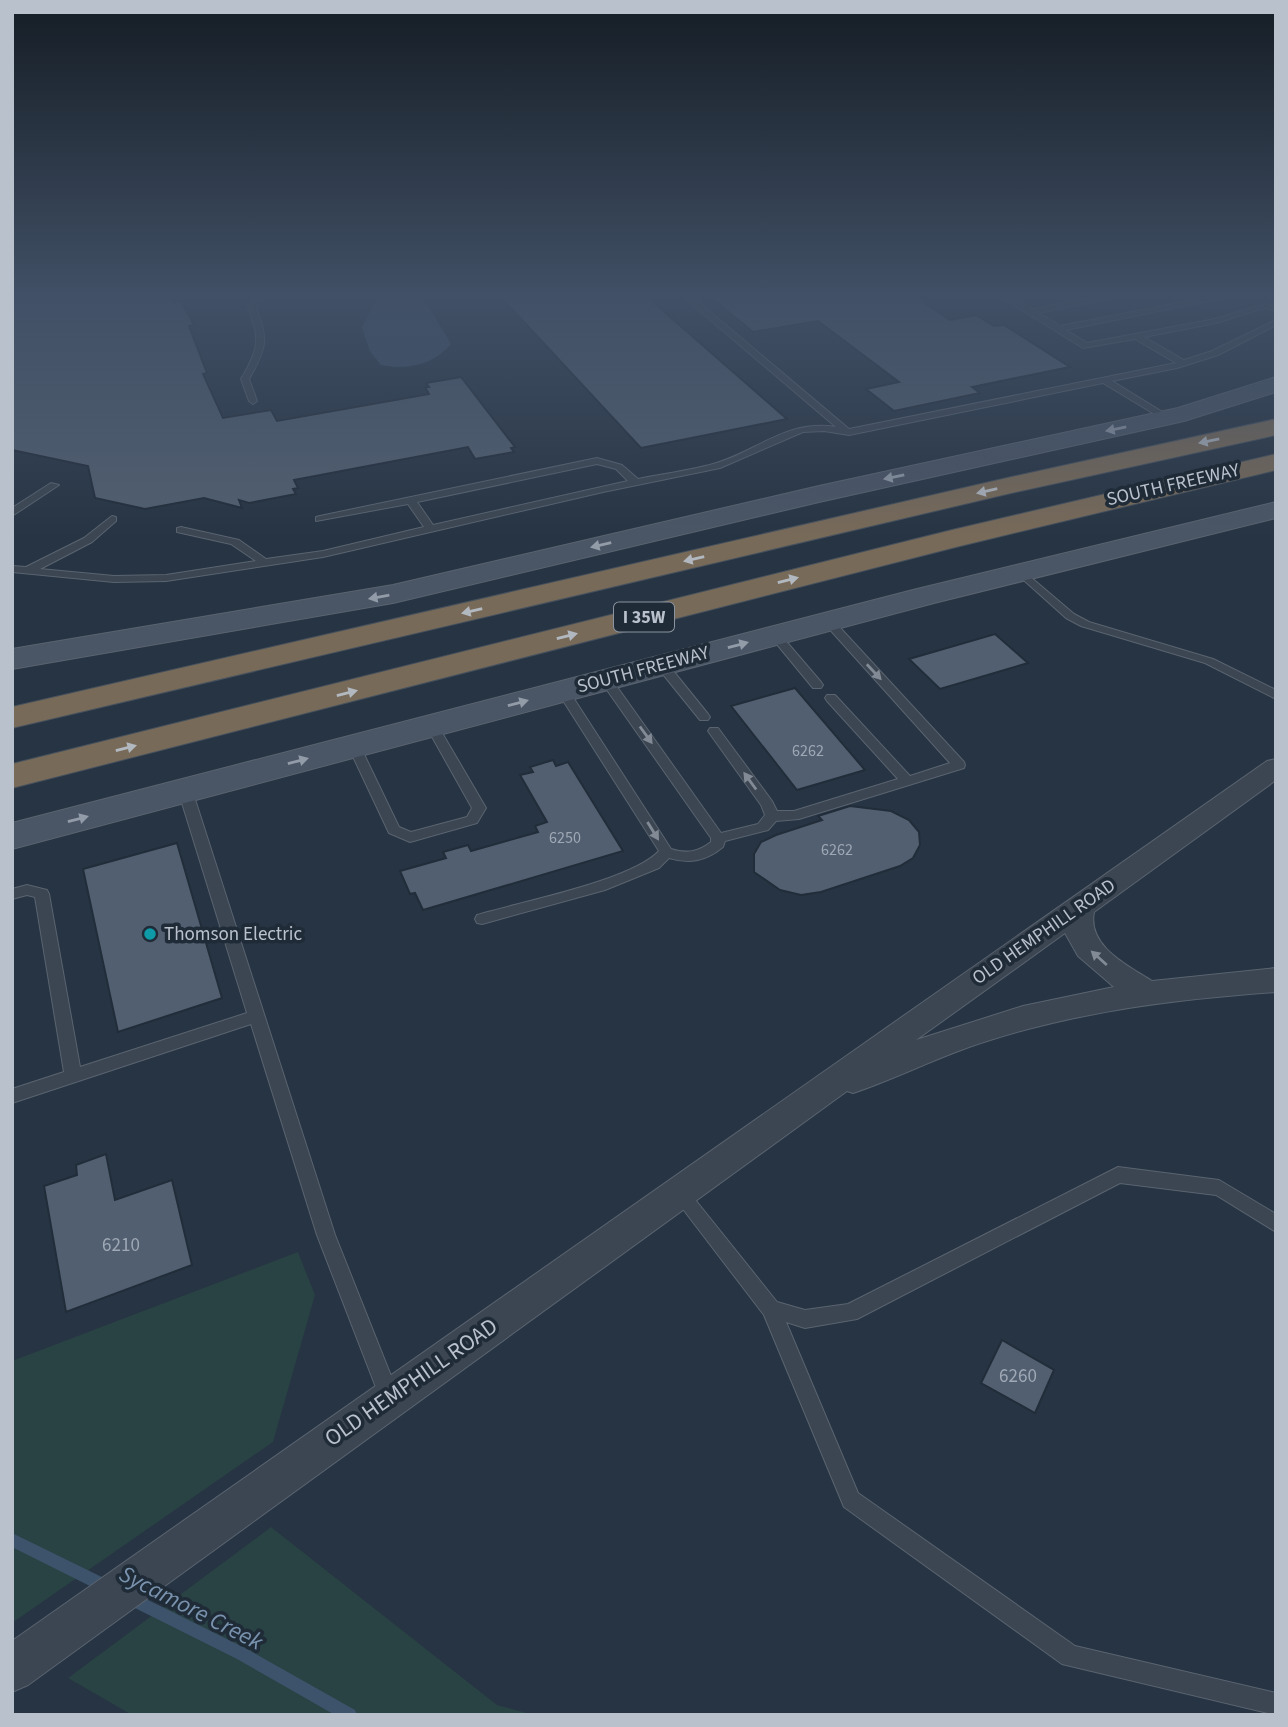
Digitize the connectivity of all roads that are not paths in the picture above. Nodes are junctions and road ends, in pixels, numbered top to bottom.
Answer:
1 (247, 376) edge
2 (781, 376) edge
3 (1130, 376) edge
4 (1107, 381) junction
5 (1276, 384) edge
6 (253, 401) dead end
7 (1166, 418) junction
8 (1276, 427) edge
9 (849, 432) junction
10 (1276, 462) edge
11 (635, 482) junction
12 (54, 485) dead end
13 (411, 501) junction
14 (1276, 510) edge
15 (12, 513) edge
16 (112, 519) dead end
17 (320, 519) dead end
18 (430, 529) junction
19 (180, 530) dead end
20 (263, 562) junction
21 (12, 569) edge
22 (24, 572) junction
23 (1021, 572) junction
24 (828, 621) junction
25 (775, 635) junction
26 (12, 659) edge
27 (663, 665) junction
28 (606, 680) junction
29 (817, 685) dead end
30 (564, 691) junction
31 (1276, 695) edge
32 (831, 698) dead end
33 (704, 717) dead end
34 (12, 718) edge
35 (432, 726) junction
36 (714, 731) dead end
37 (354, 746) junction
38 (1276, 767) edge
39 (12, 776) edge
40 (906, 781) junction
41 (185, 790) junction
42 (772, 816) junction
43 (12, 836) edge
44 (718, 838) junction
45 (666, 852) junction
46 (12, 894) edge
47 (1080, 907) junction
48 (482, 919) dead end
49 (1276, 980) edge
50 (1147, 993) junction
51 (256, 1016) junction
52 (73, 1076) junction
53 (12, 1096) edge
54 (812, 1096) junction
55 (679, 1192) junction
56 (1276, 1224) edge
57 (771, 1309) junction
58 (390, 1397) junction
59 (12, 1669) edge
60 (1276, 1705) edge

1 - 6 lane
2 - 9 lane
3 - 4 lane
4 - 7 lane
4 - 9 lane
5 - 7 main road
7 -> 26 main road
8 -> 34 highway, SOUTH FREEWAY / I 35W
9 - 11 lane
39 -> 10 highway, SOUTH FREEWAY / I 35W
11 - 13 lane
11 - 18 lane
12 - 15 lane
13 - 17 lane
13 - 18 lane
14 - 23 main road, SOUTH FREEWAY
16 - 22 lane
18 - 20 lane
19 - 20 lane
20 - 22 lane
21 - 22 lane
23 - 24 main road, SOUTH FREEWAY
23 - 31 lane
24 - 25 main road, SOUTH FREEWAY
24 -> 40 lane
27 -> 25 main road, SOUTH FREEWAY
25 - 29 lane
27 - 28 main road, SOUTH FREEWAY
27 - 33 lane
28 - 30 main road, SOUTH FREEWAY
28 -> 44 lane
35 -> 30 main road, SOUTH FREEWAY
30 -> 45 lane
32 - 40 lane
35 - 37 main road, SOUTH FREEWAY
35 - 37 lane
42 -> 36 lane
41 -> 37 main road, SOUTH FREEWAY
38 - 47 street, OLD HEMPHILL ROAD
40 - 42 lane
43 -> 41 main road, SOUTH FREEWAY
41 - 51 lane
42 - 44 lane
44 - 45 lane
45 - 48 lane
46 - 52 lane
50 -> 47 street
47 - 54 street, OLD HEMPHILL ROAD
49 - 50 street, OLD HEMPHILL ROAD
50 - 54 street, OLD HEMPHILL ROAD
51 - 52 lane
51 - 58 lane
52 - 53 lane
54 - 55 street, OLD HEMPHILL ROAD
55 - 57 lane
55 - 58 street, OLD HEMPHILL ROAD
56 - 57 lane
57 - 60 lane
58 - 59 street, OLD HEMPHILL ROAD

